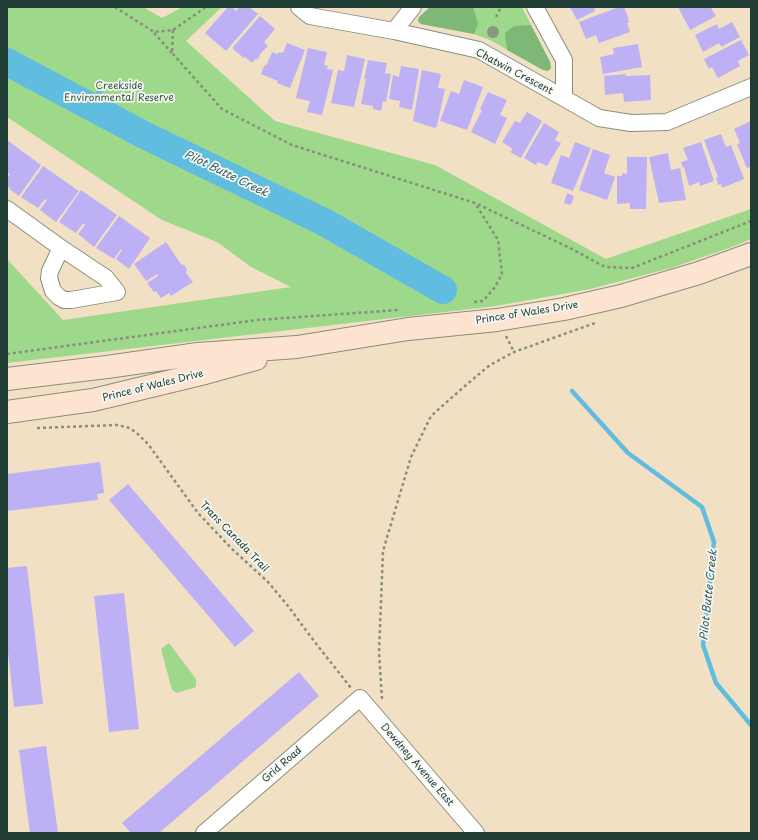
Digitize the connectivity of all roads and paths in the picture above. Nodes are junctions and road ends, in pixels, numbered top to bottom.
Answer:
1 (115, 7) edge
2 (206, 7) edge
3 (299, 7) edge
4 (413, 7) edge
5 (501, 7) edge
6 (536, 7) edge
7 (496, 17) dead end
8 (173, 30) junction
9 (154, 32) junction
10 (394, 32) junction
11 (172, 54) junction
12 (751, 87) edge
13 (564, 98) junction
14 (475, 203) junction
15 (7, 209) edge
16 (751, 221) edge
17 (61, 248) dead end
18 (751, 254) edge
19 (468, 303) dead end
20 (399, 310) dead end
21 (600, 321) dead end
22 (297, 346) junction
23 (7, 354) edge
24 (7, 379) edge
25 (7, 412) edge
26 (30, 428) dead end
27 (360, 698) junction
28 (377, 718) junction
29 (204, 833) edge
30 (476, 833) edge

1 - 9 path
2 - 8 path
3 - 10 street, Chatwin Crescent
4 - 10 street
5 - 7 path
6 - 13 street, Chatwin Crescent
8 - 9 path
8 - 11 path
9 - 11 path
10 - 13 street, Chatwin Crescent
11 - 14 path
12 - 13 street, Chatwin Crescent
14 - 16 path
14 - 19 path
15 - 17 street
18 - 22 main road, Prince of Wales Drive
20 - 23 path
21 - 28 path
22 - 24 main road, Prince of Wales Drive
22 - 25 main road, Prince of Wales Drive
26 - 27 path, Trans Canada Trail
27 - 28 street, Dewdney Avenue East
27 - 29 street, Grid Road
28 - 30 street, Dewdney Avenue East

